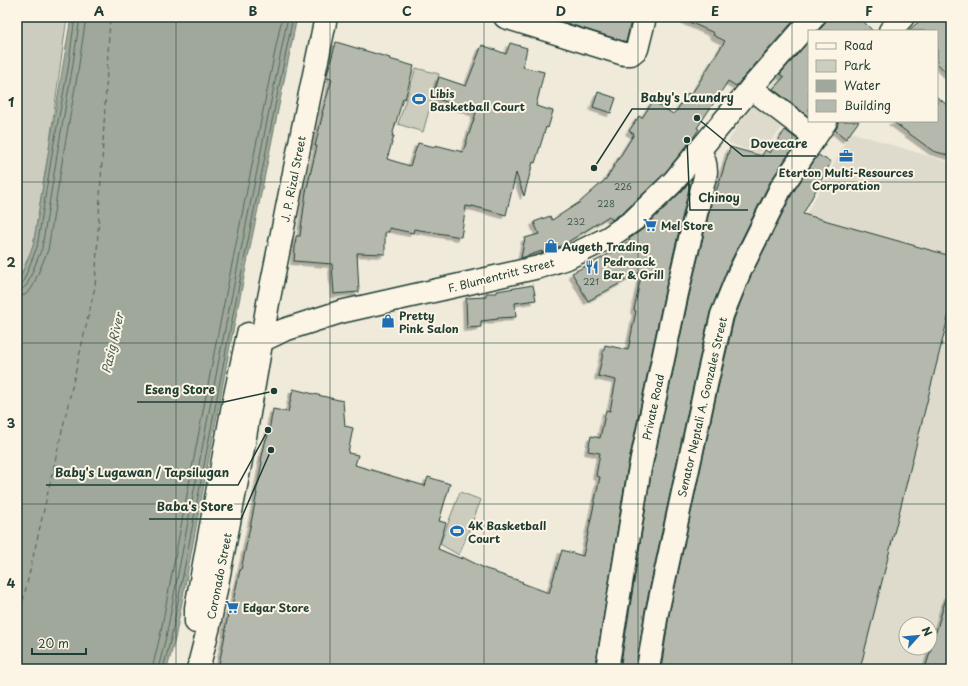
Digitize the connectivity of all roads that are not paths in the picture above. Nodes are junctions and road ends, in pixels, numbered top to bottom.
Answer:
1 (315, 17) edge
2 (326, 17) edge
3 (505, 17) edge
4 (645, 17) edge
5 (814, 17) edge
6 (903, 17) edge
7 (891, 30) edge
8 (751, 88) junction
9 (808, 122) edge
10 (808, 122) edge
11 (820, 129) edge
12 (699, 150) junction
13 (261, 341) junction
14 (196, 622) dead end
15 (198, 669) edge
16 (607, 669) edge
17 (648, 669) edge

1 - 14 street
2 - 13 street, J. P. Rizal Street
3 - 4 street
5 - 8 street, F. Blumentritt Street
6 - 7 street
8 - 10 street
8 - 12 street, F. Blumentritt Street
9 - 11 street
11 - 17 street, Senator Neptali A. Gonzales Street
12 - 13 street, F. Blumentritt Street
12 - 16 street, Private Road
13 - 15 street, Coronado Street

